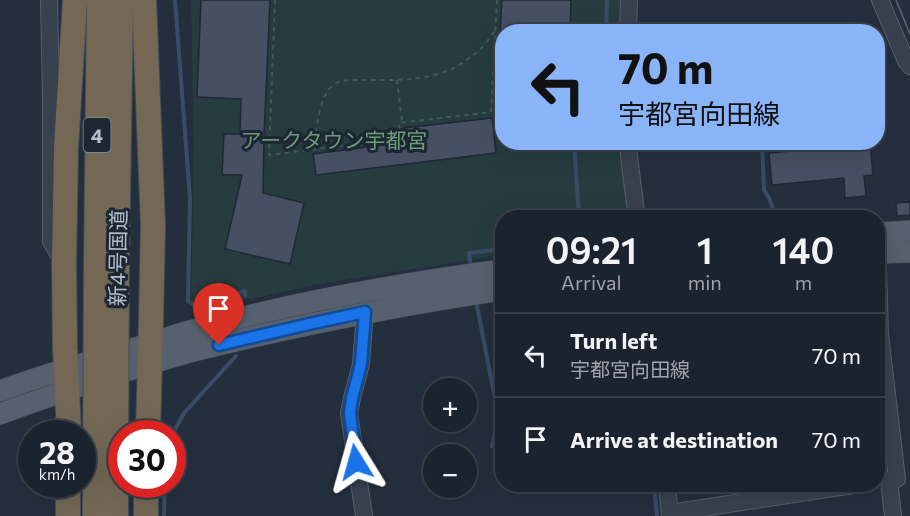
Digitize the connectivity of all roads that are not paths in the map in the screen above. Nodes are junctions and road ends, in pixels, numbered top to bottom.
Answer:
1 (49, 0) edge
2 (75, 0) edge
3 (99, 0) edge
4 (121, 0) edge
5 (144, 0) edge
6 (629, 0) edge
7 (880, 0) edge
8 (628, 24) edge
9 (910, 66) edge
10 (629, 150) edge
11 (637, 210) edge
12 (910, 231) edge
13 (885, 233) edge
14 (910, 252) edge
15 (885, 253) edge
16 (64, 264) junction
17 (106, 266) junction
18 (495, 271) edge
19 (495, 291) edge
20 (365, 312) junction
21 (150, 354) junction
22 (67, 379) junction
23 (885, 390) edge
24 (0, 391) edge
25 (0, 414) edge
26 (68, 420) edge
27 (148, 420) edge
28 (106, 471) junction
29 (893, 480) edge
30 (668, 492) edge
31 (809, 492) edge
32 (66, 498) edge
33 (146, 498) edge
34 (64, 514) edge
35 (670, 514) edge
36 (95, 516) edge
37 (116, 516) edge
38 (146, 516) edge
39 (364, 516) edge
40 (893, 516) edge

1 - 16 street
2 - 16 highway
3 - 17 highway, 新4号国道 / 4
4 - 17 highway, 新4号国道 / 4
5 - 21 highway
6 - 8 street
7 - 9 street
10 - 11 street
12 - 13 main road
14 - 15 main road
16 - 22 highway
17 - 28 highway, 新4号国道 / 4, bridge
18 - 21 main road
19 - 20 main road
20 - 21 main road
20 - 39 street
21 - 22 main road
21 - 27 highway
22 - 24 main road
22 - 25 main road
22 - 26 highway
23 - 29 street
28 - 36 highway, 新4号国道 / 4
28 - 37 highway, 新4号国道 / 4
29 - 40 street
30 - 35 street
31 - 35 street
32 - 34 highway
33 - 38 highway

